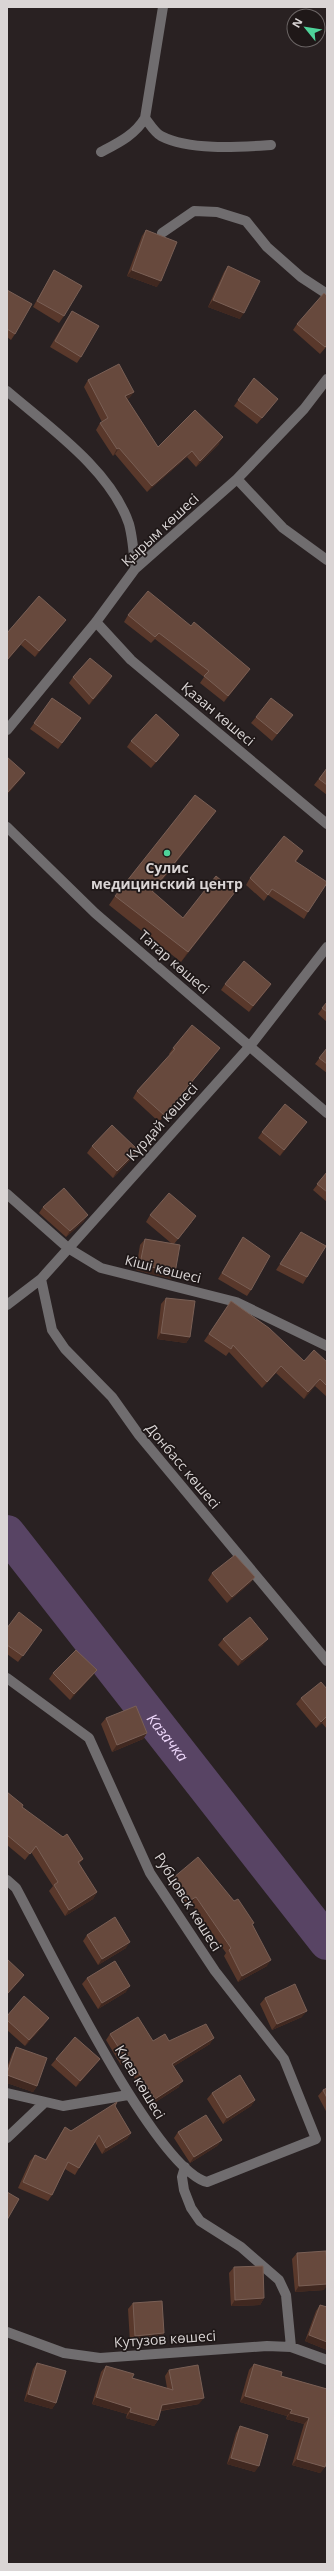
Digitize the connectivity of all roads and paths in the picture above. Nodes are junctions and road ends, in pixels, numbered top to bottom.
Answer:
1 (163, 7) edge
2 (145, 118) junction
3 (271, 145) dead end
4 (101, 152) dead end
5 (162, 233) dead end
6 (327, 294) edge
7 (327, 379) edge
8 (7, 390) edge
9 (236, 479) junction
10 (327, 560) edge
11 (135, 569) junction
12 (96, 622) junction
13 (7, 730) edge
14 (327, 824) edge
15 (7, 827) edge
16 (327, 947) edge
17 (250, 1046) junction
18 (327, 1113) edge
19 (7, 1194) edge
20 (68, 1248) junction
21 (40, 1279) junction
22 (7, 1306) edge
23 (327, 1346) edge
24 (327, 1661) edge
25 (7, 1678) edge
26 (7, 1880) edge
27 (7, 2093) edge
28 (128, 2095) junction
29 (45, 2102) junction
30 (7, 2138) edge
31 (316, 2139) joint
32 (185, 2167) junction
33 (7, 2332) edge
34 (291, 2348) junction
35 (327, 2360) edge

1 - 2 street
2 - 3 street
2 - 4 street
5 - 6 street
7 - 9 street, Қырым көшесі
8 - 11 street
9 - 10 street
9 - 11 street, Қырым көшесі
11 - 12 street, Қырым көшесі
12 - 13 street, Қырым көшесі
12 - 14 street, Қазан көшесі
15 - 17 street, Татар көшесі
16 - 17 street, Күрдай көшесі
17 - 18 street, Татар көшесі
17 - 20 street, Күрдай көшесі
19 - 20 street, Кіші көшесі
20 - 21 street, Күрдай көшесі
20 - 23 street, Кіші көшесі
21 - 22 street, Күрдай көшесі
21 - 24 street, Донбасс көшесі
25 - 31 street, Рубцовск көшесі
26 - 28 street, Киев көшесі
27 - 29 street
28 - 29 street
28 - 32 street, Киев көшесі
29 - 30 street
31 - 32 street, Киев көшесі
32 - 34 street
33 - 34 street, Кутузов көшесі
34 - 35 street, Кутузов көшесі

